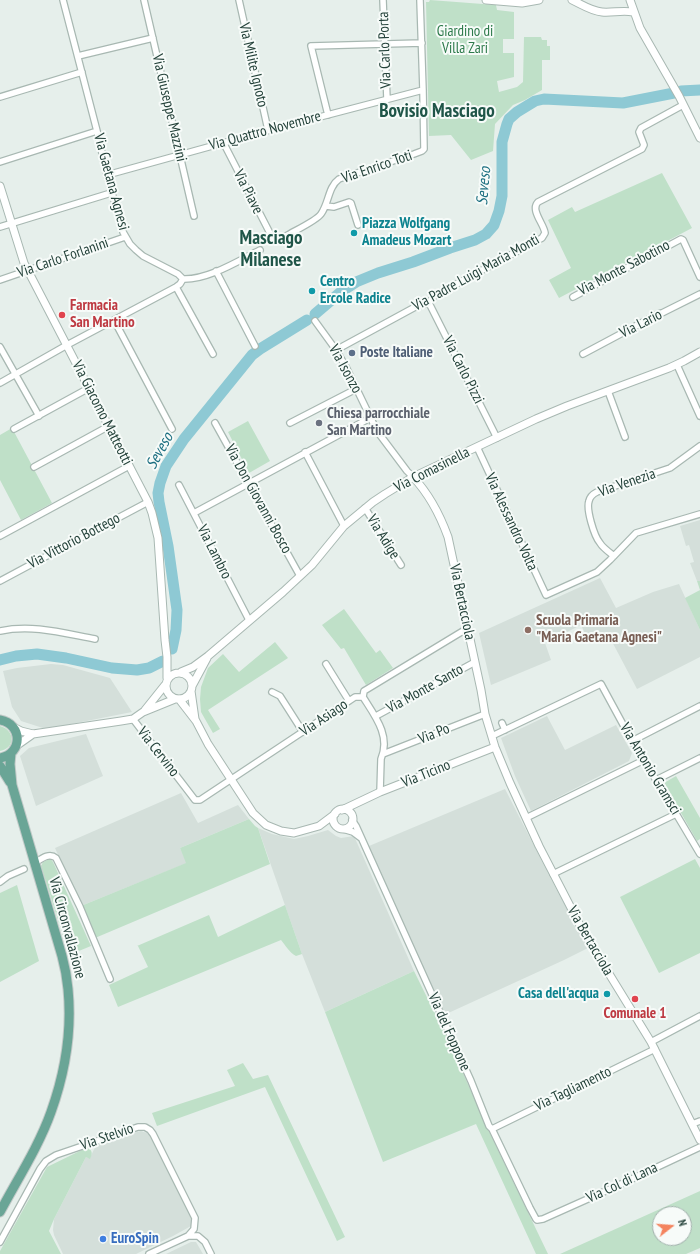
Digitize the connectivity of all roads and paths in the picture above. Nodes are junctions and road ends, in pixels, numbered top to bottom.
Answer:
1 (64, 0) edge
2 (144, 0) edge
3 (239, 0) edge
4 (383, 0) edge
5 (420, 0) edge
6 (486, 0) edge
7 (539, 0) edge
8 (574, 0) edge
9 (630, 0) edge
10 (633, 12) junction
11 (153, 38) junction
12 (422, 43) junction
13 (385, 44) junction
14 (78, 56) junction
15 (82, 72) junction
16 (423, 90) junction
17 (0, 97) edge
18 (387, 99) junction
19 (682, 105) junction
20 (328, 115) junction
21 (268, 130) junction
22 (97, 131) junction
23 (700, 138) edge
24 (223, 142) junction
25 (180, 154) junction
26 (0, 162) edge
27 (106, 175) junction
28 (0, 186) edge
29 (112, 193) junction
30 (326, 206) junction
31 (194, 216) dead end
32 (12, 224) junction
33 (358, 225) dead end
34 (0, 228) edge
35 (286, 236) dead end
36 (125, 237) junction
37 (274, 241) dead end
38 (260, 250) dead end
39 (27, 270) junction
40 (216, 271) junction
41 (700, 277) edge
42 (183, 279) junction
43 (0, 280) edge
44 (176, 287) junction
45 (700, 294) edge
46 (572, 297) dead end
47 (429, 303) junction
48 (114, 320) junction
49 (314, 321) dead end
50 (67, 345) junction
51 (255, 346) dead end
52 (0, 347) edge
53 (336, 350) junction
54 (700, 352) edge
55 (213, 354) dead end
56 (583, 354) dead end
57 (677, 365) junction
58 (16, 374) junction
59 (0, 383) edge
60 (89, 388) junction
61 (356, 389) junction
62 (608, 391) junction
63 (39, 416) junction
64 (700, 416) edge
65 (370, 418) junction
66 (215, 423) dead end
67 (290, 423) dead end
68 (109, 426) junction
69 (14, 429) dead end
70 (172, 429) dead end
71 (626, 437) dead end
72 (497, 438) junction
73 (700, 446) edge
74 (477, 448) junction
75 (305, 452) junction
76 (129, 466) junction
77 (34, 467) dead end
78 (414, 477) junction
79 (250, 483) junction
80 (179, 485) dead end
81 (148, 502) junction
82 (365, 508) junction
83 (194, 513) junction
84 (700, 514) edge
85 (344, 526) junction
86 (0, 536) edge
87 (614, 556) junction
88 (401, 566) dead end
89 (300, 576) junction
90 (0, 581) edge
91 (249, 620) junction
92 (468, 630) junction
93 (0, 631) edge
94 (95, 639) dead end
95 (208, 656) junction
96 (169, 662) junction
97 (475, 662) junction
98 (326, 664) dead end
99 (179, 672) junction
100 (167, 678) junction
101 (165, 686) junction
102 (192, 688) junction
103 (272, 692) dead end
104 (363, 697) junction
105 (177, 699) junction
106 (349, 701) junction
107 (700, 706) edge
108 (144, 712) junction
109 (485, 714) junction
110 (376, 716) junction
111 (133, 718) junction
112 (2, 719) edge
113 (196, 721) junction
114 (502, 723) dead end
115 (13, 727) junction
116 (505, 730) junction
117 (303, 732) junction
118 (33, 734) junction
119 (492, 736) junction
120 (632, 741) junction
121 (495, 747) junction
122 (14, 750) junction
123 (383, 754) junction
124 (0, 758) edge
125 (700, 758) edge
126 (644, 760) junction
127 (0, 766) edge
128 (231, 780) junction
129 (656, 780) junction
130 (12, 785) junction
131 (184, 786) joint
132 (380, 792) junction
133 (358, 802) junction
134 (342, 810) junction
135 (335, 814) junction
136 (676, 814) junction
137 (526, 818) junction
138 (352, 819) junction
139 (319, 826) junction
140 (336, 826) junction
141 (343, 829) junction
142 (361, 838) junction
143 (700, 854) edge
144 (35, 863) junction
145 (24, 869) dead end
146 (553, 874) junction
147 (0, 882) edge
148 (110, 979) dead end
149 (700, 1016) edge
150 (653, 1046) junction
151 (700, 1121) edge
152 (692, 1124) junction
153 (492, 1129) junction
154 (700, 1140) edge
155 (700, 1147) edge
156 (0, 1212) edge
157 (542, 1218) joint
158 (188, 1236) junction
159 (0, 1242) edge
160 (149, 1254) edge
161 (211, 1254) edge

1 - 14 street, Via Gaetana Agnesi
2 - 11 street, Via Giuseppe Mazzini
3 - 21 street, Via Milite Ignoto
4 - 13 street, Via Carlo Porta
5 - 12 street
6 - 7 street
8 - 10 street
9 - 10 street
10 - 19 street
11 - 14 street
11 - 25 street, Via Giuseppe Mazzini
12 - 13 street
12 - 16 street
13 - 18 street, Via Carlo Porta
13 - 20 street
14 - 15 street, Via Gaetana Agnesi
15 - 17 street
15 - 22 street, Via Gaetana Agnesi
16 - 18 street, Via Quattro Novembre
16 - 30 street, Via Enrico Toti
18 - 20 street, Via Quattro Novembre
19 - 23 street
19 - 47 street, Via Padre Luigi Maria Monti
20 - 21 street, Via Quattro Novembre
21 - 24 street, Via Quattro Novembre
22 - 26 street
22 - 27 street, Via Gaetana Agnesi
24 - 25 street, Via Quattro Novembre
24 - 37 street, Via Piave
25 - 27 street, Via Quattro Novembre
25 - 31 street, Via Giuseppe Mazzini
27 - 29 street, Via Gaetana Agnesi
28 - 32 street, Via Giacomo Matteotti
29 - 32 street
29 - 36 street, Via Gaetana Agnesi
30 - 33 street
30 - 35 street, Via Enrico Toti
32 - 34 street
32 - 39 street, Via Giacomo Matteotti
36 - 39 street, Via Carlo Forlanini
36 - 42 street, Via Gaetana Agnesi
38 - 40 street
39 - 43 street, Via Carlo Forlanini
39 - 50 street, Via Giacomo Matteotti
40 - 42 street
40 - 51 street
41 - 46 street, Via Monte Sabotino
42 - 44 street
44 - 48 street
44 - 55 street
45 - 56 street, Via Lario
47 - 53 street, Via Padre Luigi Maria Monti
47 - 72 street, Via Carlo Pizzi
48 - 50 street
48 - 70 street
49 - 53 street, Via Isonzo
50 - 58 street
50 - 60 street, Via Giacomo Matteotti
52 - 58 street
53 - 61 street, Via Isonzo
54 - 57 street, Via Comasinella
57 - 62 street, Via Comasinella
57 - 64 street
58 - 59 street
58 - 63 street
60 - 63 street
60 - 68 street, Via Giacomo Matteotti
61 - 65 street, Via Isonzo
61 - 67 street
62 - 71 street
62 - 72 street, Via Comasinella
63 - 69 street
65 - 75 street
65 - 78 street, Via Isonzo
66 - 79 street, Via Don Giovanni Bosco
68 - 76 street, Via Giacomo Matteotti
68 - 77 street
72 - 74 street, Via Comasinella
73 - 87 street, Via Venezia
74 - 78 street, Via Comasinella
74 - 87 street, Via Alessandro Volta
75 - 79 street
75 - 85 street
76 - 81 street, Via Giacomo Matteotti
76 - 86 street
78 - 82 street, Via Comasinella
78 - 92 street, Via Bertacciola
79 - 83 street
79 - 89 street, Via Don Giovanni Bosco
80 - 83 street, Via Lambro
81 - 90 street, Via Vittorio Bottego
81 - 96 street, Via Giacomo Matteotti
82 - 85 street, Via Comasinella
82 - 88 street, Via Adige
83 - 91 street, Via Lambro
84 - 87 street
85 - 89 street, Via Comasinella
89 - 91 street, Via Comasinella
91 - 95 street, Via Comasinella
92 - 97 street, Via Bertacciola
92 - 104 street, Via Asiago
93 - 94 street
95 - 99 street, Via Comasinella
95 - 102 street, Via Comasinella
96 - 99 street, Via Giacomo Matteotti
96 - 100 street, Via Giacomo Matteotti
97 - 109 street, Via Bertacciola
97 - 110 street, Via Monte Santo
98 - 106 street
99 - 100 street
99 - 102 street
100 - 101 street
101 - 105 street
101 - 108 street
102 - 105 street
102 - 113 street
103 - 117 street
104 - 106 street, Via Asiago
104 - 110 street
105 - 108 street
105 - 113 street
106 - 117 street, Via Asiago
107 - 120 street
108 - 111 street
109 - 119 street, Via Bertacciola
109 - 123 street, Via Po
110 - 123 street
111 - 118 street
111 - 131 street, Via Cervino
112 - 115 main road
113 - 128 street
114 - 116 street
115 - 118 street
115 - 122 main road, Via Circonvallazione
116 - 119 street
116 - 120 street, Via Antonio Gramsci
117 - 128 street, Via Asiago
118 - 122 street
119 - 121 street, Via Bertacciola
120 - 126 street, Via Antonio Gramsci
121 - 132 street, Via Ticino
121 - 137 street, Via Bertacciola
122 - 124 main road
122 - 130 main road, Via Circonvallazione
123 - 132 street
125 - 129 street
126 - 129 street, Via Antonio Gramsci
126 - 137 street
127 - 130 main road, Via Circonvallazione
128 - 131 street, Via Asiago
128 - 139 street
129 - 136 street, Via Antonio Gramsci
130 - 144 main road, Via Circonvallazione
132 - 133 street, Via Ticino
133 - 134 street, Via Ticino
133 - 138 street
134 - 135 street
134 - 138 street
135 - 139 street
135 - 140 street
136 - 143 street, Via Antonio Gramsci
136 - 146 street
137 - 146 street, Via Bertacciola
138 - 141 street
138 - 142 street, Via del Foppone
139 - 140 street
140 - 141 street
141 - 142 street
142 - 153 street, Via del Foppone
144 - 148 street
144 - 156 main road, Via Circonvallazione
145 - 147 street
146 - 150 street, Via Bertacciola
149 - 150 street, Via Tagliamento
150 - 152 street, Via Bertacciola
150 - 153 street, Via Tagliamento
151 - 152 street
152 - 154 street, Via Bertacciola
153 - 157 street, Via del Foppone
155 - 157 street, Via Col di Lana
158 - 159 street, Via Stelvio
158 - 160 street
158 - 161 street

